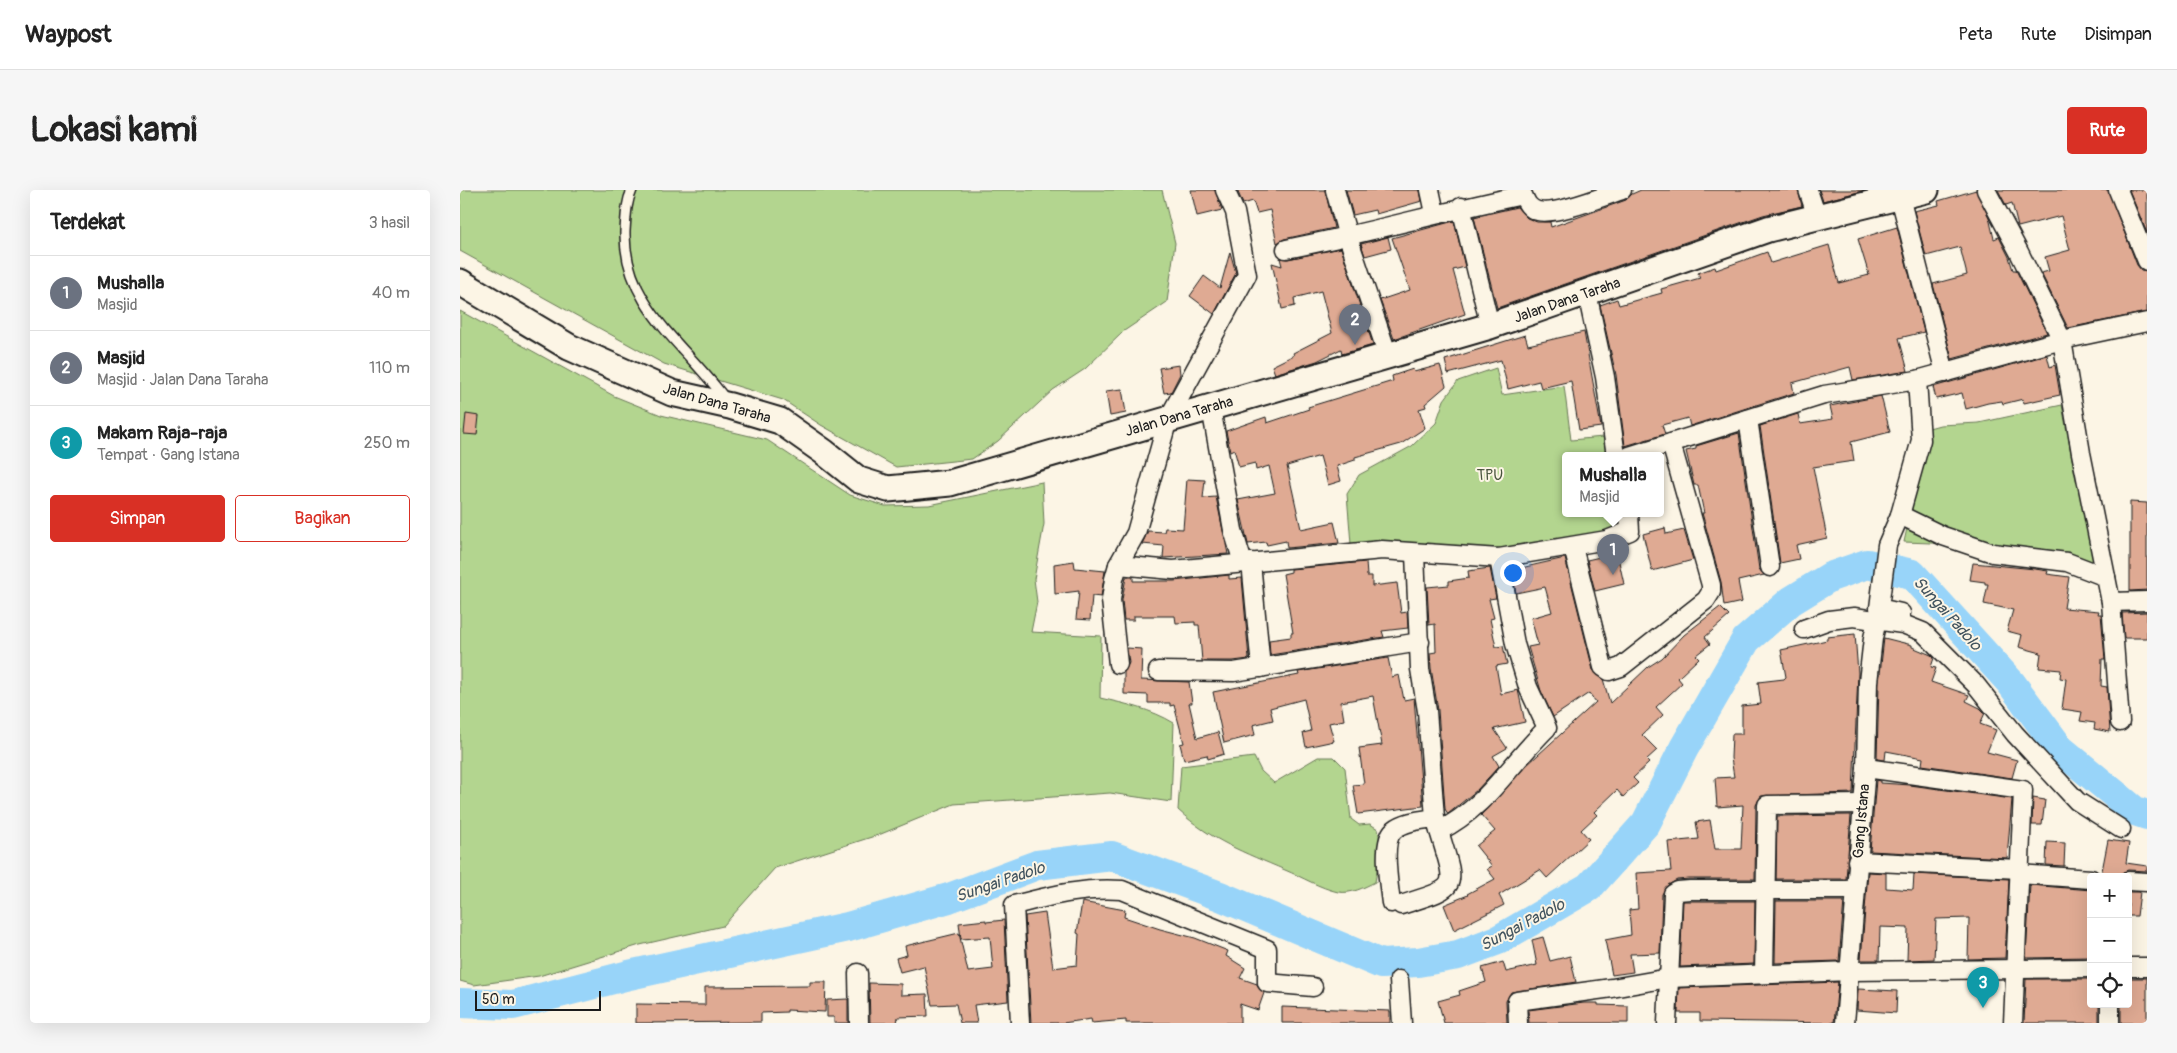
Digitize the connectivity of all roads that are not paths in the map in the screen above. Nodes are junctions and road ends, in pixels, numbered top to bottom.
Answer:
1 (632, 190) edge
2 (1225, 190) edge
3 (1335, 190) edge
4 (1430, 190) edge
5 (1622, 190) edge
6 (1808, 190) edge
7 (1926, 190) edge
8 (1986, 190) edge
9 (2118, 190) edge
10 (1522, 192) edge
11 (1900, 197) junction
12 (1461, 207) junction
13 (1435, 213) junction
14 (1817, 217) junction
15 (1348, 237) junction
16 (1286, 249) dead end
17 (2147, 261) edge
18 (460, 282) edge
19 (1588, 293) junction
20 (2147, 322) edge
21 (1490, 326) junction
22 (2062, 340) junction
23 (1388, 356) junction
24 (1945, 373) junction
25 (1917, 380) junction
26 (730, 406) junction
27 (1211, 408) junction
28 (1168, 419) junction
29 (1748, 420) junction
30 (1671, 443) junction
31 (1615, 452) edge
32 (1642, 452) edge
33 (1900, 515) junction
34 (1629, 517) edge
35 (1573, 547) junction
36 (1415, 554) junction
37 (1499, 558) junction
38 (1247, 562) junction
39 (1118, 565) junction
40 (1770, 567) dead end
41 (2106, 577) junction
42 (2147, 601) edge
43 (2111, 602) junction
44 (1877, 620) junction
45 (1916, 627) junction
46 (1804, 629) dead end
47 (1420, 642) junction
48 (1118, 664) dead end
49 (1260, 668) junction
50 (1158, 670) dead end
51 (2120, 722) dead end
52 (1866, 768) junction
53 (1862, 804) junction
54 (1437, 825) junction
55 (2121, 829) dead end
56 (1857, 861) junction
57 (2019, 872) junction
58 (2087, 879) edge
59 (2132, 881) edge
60 (2147, 882) edge
61 (1767, 890) junction
62 (1855, 890) junction
63 (2147, 967) edge
64 (2014, 968) junction
65 (2087, 968) edge
66 (2132, 968) edge
67 (1851, 971) junction
68 (858, 973) dead end
69 (1764, 974) junction
70 (1669, 978) junction
71 (1398, 980) dead end
72 (1313, 987) dead end
73 (2110, 1008) edge
74 (859, 1023) edge
75 (1020, 1023) edge
76 (1402, 1023) edge
77 (1518, 1023) edge
78 (1667, 1023) edge
79 (1845, 1023) edge
80 (2013, 1023) edge
81 (2110, 1023) edge

1 - 26 lane
2 - 28 street
3 - 15 street
4 - 13 street
5 - 10 street
6 - 14 street
7 - 11 street, Jalan Dana Taraha
8 - 22 street
9 - 17 street
10 - 12 street
11 - 14 street, Jalan Dana Taraha
11 - 24 street
12 - 13 street
12 - 21 street
13 - 15 street
14 - 19 street, Jalan Dana Taraha
15 - 16 street
15 - 23 street
18 - 26 street, Jalan Dana Taraha
19 - 21 street, Jalan Dana Taraha
19 - 31 street
20 - 22 street
21 - 23 street, Jalan Dana Taraha
22 - 24 street
22 - 41 street
23 - 27 street, Jalan Dana Taraha
24 - 25 street
25 - 29 street
25 - 33 street
26 - 28 street, Jalan Dana Taraha
27 - 28 street, Jalan Dana Taraha
27 - 38 street
28 - 39 street
29 - 30 street
29 - 40 street
30 - 32 street
30 - 35 street
33 - 41 street
33 - 45 street
34 - 35 street
35 - 37 street
36 - 37 street
36 - 38 street
36 - 47 street
37 - 54 street
38 - 39 street
38 - 49 street
39 - 48 street
41 - 43 street
42 - 43 street
43 - 51 street
44 - 45 street
44 - 46 street
44 - 52 street, Gang Istana
45 - 55 street
47 - 49 street
47 - 54 street
49 - 50 street
52 - 53 street, Gang Istana
52 - 57 street
53 - 56 street, Gang Istana
53 - 61 street
54 - 54 street
56 - 57 street
56 - 62 street, Gang Istana
57 - 58 street
57 - 64 street
59 - 60 street
61 - 62 street
61 - 69 street
61 - 70 street
62 - 67 street, Gang Istana
63 - 66 street
64 - 65 street
64 - 67 street
64 - 80 street
67 - 69 street
67 - 79 street, Gang Istana
68 - 74 street
69 - 70 street
70 - 77 street
70 - 78 street
71 - 76 street
72 - 75 street
73 - 81 street

